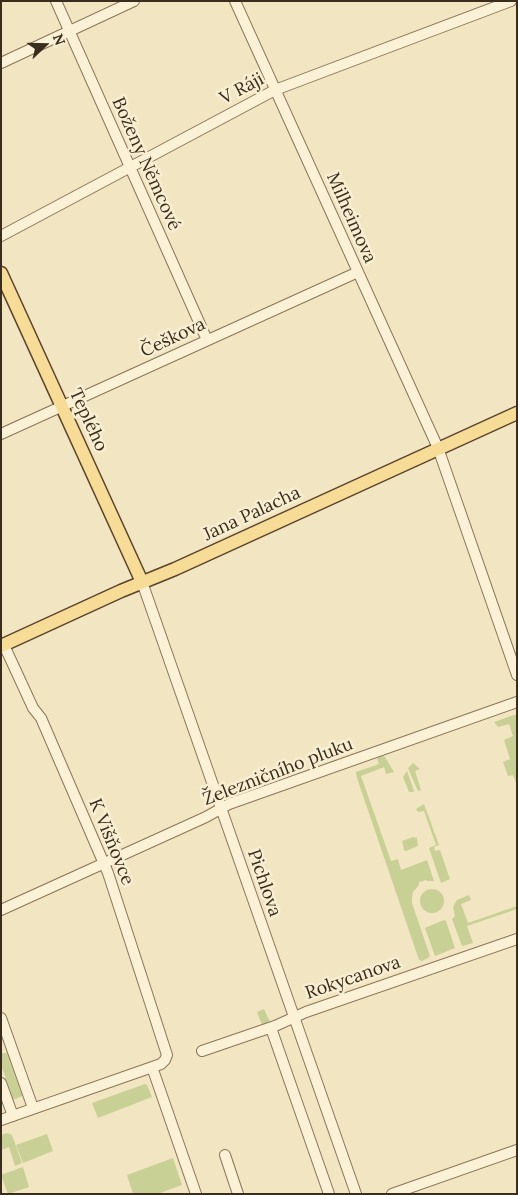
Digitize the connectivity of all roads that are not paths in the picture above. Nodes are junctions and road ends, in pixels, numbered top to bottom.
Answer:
1 (56, 1) edge
2 (134, 1) edge
3 (235, 1) edge
4 (511, 1) edge
5 (69, 31) junction
6 (1, 63) edge
7 (275, 90) junction
8 (130, 167) junction
9 (1, 236) edge
10 (358, 272) junction
11 (1, 273) edge
12 (208, 340) junction
13 (63, 406) junction
14 (517, 413) edge
15 (1, 434) edge
16 (438, 448) junction
17 (142, 582) junction
18 (3, 646) edge
19 (517, 675) edge
20 (517, 702) edge
21 (221, 808) junction
22 (104, 863) junction
23 (1, 910) edge
24 (517, 939) edge
25 (294, 1017) junction
26 (1, 1018) edge
27 (271, 1028) junction
28 (202, 1051) dead end
29 (152, 1067) junction
30 (1, 1083) edge
31 (33, 1108) junction
32 (13, 1116) junction
33 (1, 1120) edge
34 (517, 1150) edge
35 (225, 1155) dead end
36 (196, 1194) edge
37 (238, 1194) edge
38 (329, 1194) edge
39 (356, 1194) edge
40 (392, 1194) edge

1 - 5 street, Boženy Němcové
2 - 5 street
3 - 7 street, Milheimova
4 - 7 street, V Ráji
5 - 6 street
5 - 8 street, Boženy Němcové
7 - 8 street, V Ráji
7 - 10 street, Milheimova
8 - 9 street, V Ráji
8 - 12 street, Boženy Němcové
10 - 12 street, Češkova
10 - 16 street, Milheimova
11 - 13 main road, Teplého
12 - 13 street, Češkova
13 - 15 street, Češkova
13 - 17 main road, Teplého
14 - 16 main road, Jana Palacha
16 - 17 main road, Jana Palacha
16 - 19 street, Milheimova
17 - 18 main road, Jana Palacha
17 - 21 street, Pichlova
18 - 22 street, K Višňovce
20 - 21 street, Železničního pluku
21 - 22 street, Železničního pluku
21 - 25 street, Pichlova
22 - 23 street, Železničního pluku
22 - 29 street, K Višňovce
24 - 25 street, Rokycanova
25 - 27 street, Rokycanova
25 - 39 street, Pichlova
26 - 31 street
27 - 28 street, Rokycanova
27 - 38 street
29 - 31 street
29 - 36 street
30 - 32 street
31 - 32 street
32 - 33 street
34 - 40 street
35 - 37 street

